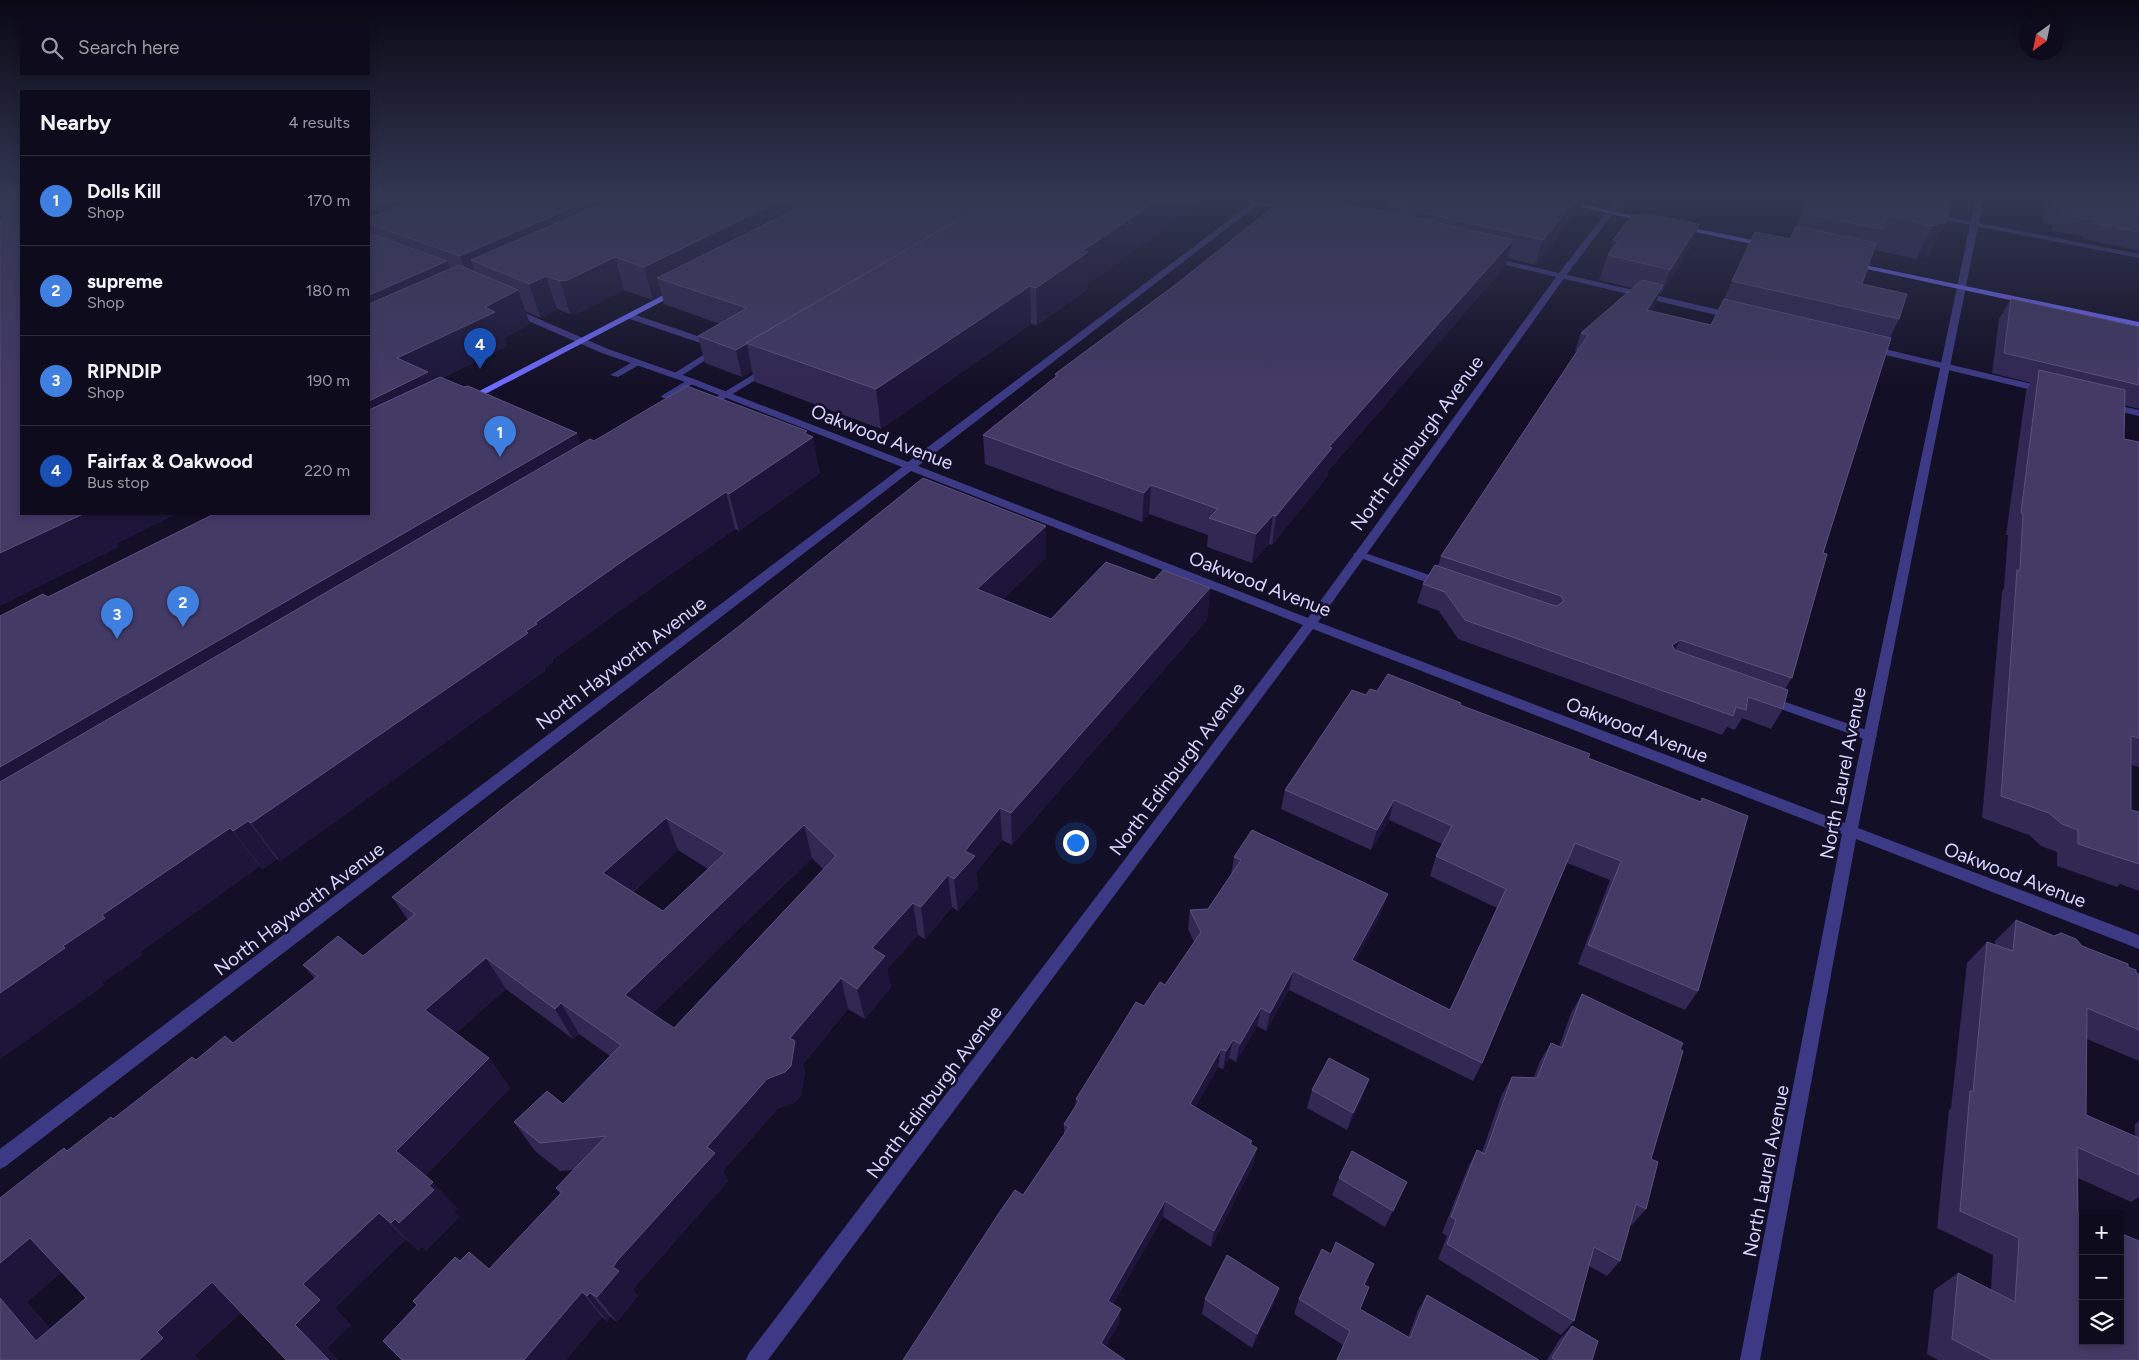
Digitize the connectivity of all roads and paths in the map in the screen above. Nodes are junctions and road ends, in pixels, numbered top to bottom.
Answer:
1 (1182, 259) edge
2 (1496, 259) edge
3 (1574, 259) edge
4 (1967, 259) edge
5 (1841, 261) edge
6 (1562, 275) junction
7 (690, 285) edge
8 (1961, 286) junction
9 (506, 308) edge
10 (630, 316) junction
11 (1739, 318) edge
12 (2139, 325) edge
13 (582, 340) junction
14 (1864, 347) edge
15 (778, 362) edge
16 (636, 363) junction
17 (1945, 367) junction
18 (615, 375) dead end
19 (675, 376) junction
20 (691, 381) junction
21 (2053, 393) edge
22 (724, 395) junction
23 (666, 396) edge
24 (463, 402) edge
25 (2101, 404) edge
26 (698, 411) edge
27 (2139, 413) edge
28 (910, 468) junction
29 (1359, 554) junction
30 (1454, 588) edge
31 (1310, 624) junction
32 (1758, 696) edge
33 (1870, 736) junction
34 (1850, 832) junction
35 (2139, 942) edge
36 (0, 1160) edge
37 (756, 1360) edge
38 (1750, 1360) edge

1 - 28 street, North Hayworth Avenue
2 - 6 street
3 - 6 street, North Edinburgh Avenue
4 - 8 street, North Laurel Avenue
5 - 8 main road
6 - 11 street
6 - 29 street, North Edinburgh Avenue
7 - 10 main road
8 - 12 main road
8 - 17 street, North Laurel Avenue
9 - 13 street, Oakwood Avenue
10 - 13 main road
10 - 19 street
13 - 16 street, Oakwood Avenue
13 - 24 main road
14 - 17 street
15 - 22 street
16 - 18 street
16 - 19 street, Oakwood Avenue
17 - 21 street
17 - 33 street, North Laurel Avenue
19 - 20 street, Oakwood Avenue
20 - 22 street, Oakwood Avenue
20 - 23 street
22 - 26 street
22 - 28 street, Oakwood Avenue
25 - 27 street
28 - 31 street, Oakwood Avenue
28 - 36 street, North Hayworth Avenue
29 - 30 street
29 - 31 street, North Edinburgh Avenue
31 - 34 street, Oakwood Avenue
31 - 37 street, North Edinburgh Avenue
32 - 33 street
33 - 34 street, North Laurel Avenue
34 - 35 street, Oakwood Avenue
34 - 38 street, North Laurel Avenue

